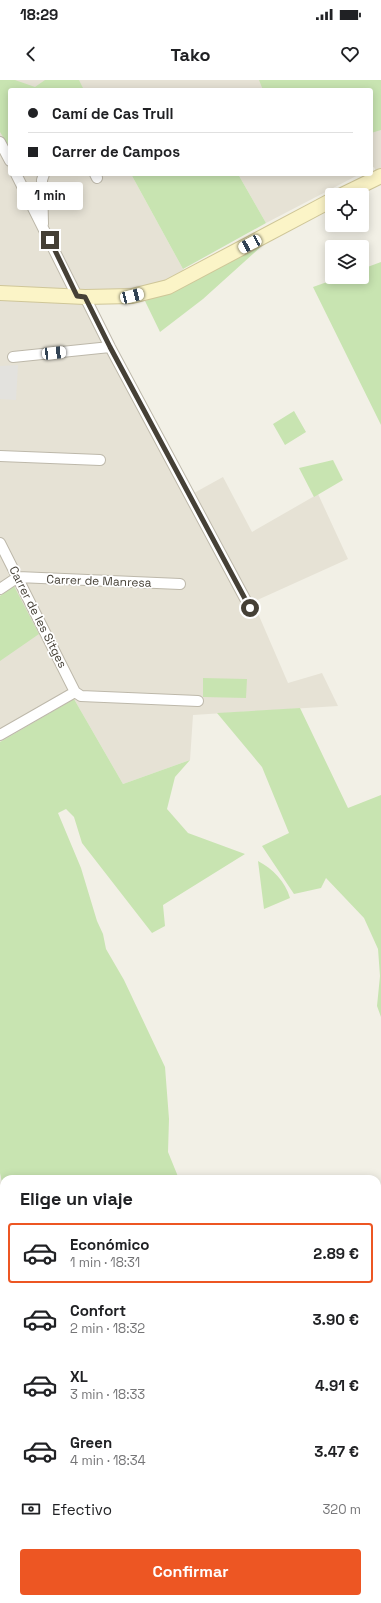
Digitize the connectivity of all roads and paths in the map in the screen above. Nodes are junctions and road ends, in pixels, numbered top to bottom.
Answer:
1 (0, 142) edge
2 (8, 157) edge
3 (17, 176) edge
4 (43, 176) edge
5 (381, 176) edge
6 (356, 188) edge
7 (325, 204) edge
8 (42, 226) junction
9 (0, 293) edge
10 (81, 296) junction
11 (110, 347) junction
12 (13, 357) dead end
13 (0, 456) edge
14 (100, 460) dead end
15 (1, 545) edge
16 (18, 577) junction
17 (180, 584) dead end
18 (0, 589) edge
19 (250, 608) dead end
20 (75, 692) junction
21 (198, 701) dead end
22 (0, 735) edge

1 - 2 street
3 - 8 street
4 - 8 street
5 - 6 street
7 - 10 street
8 - 10 street
9 - 10 street
10 - 11 street
11 - 12 street
11 - 19 street
13 - 14 street
15 - 16 street, Carrer de les Sitges
16 - 17 street, Carrer de Manresa
16 - 18 street
16 - 20 street, Carrer de les Sitges
20 - 21 street
20 - 22 street

